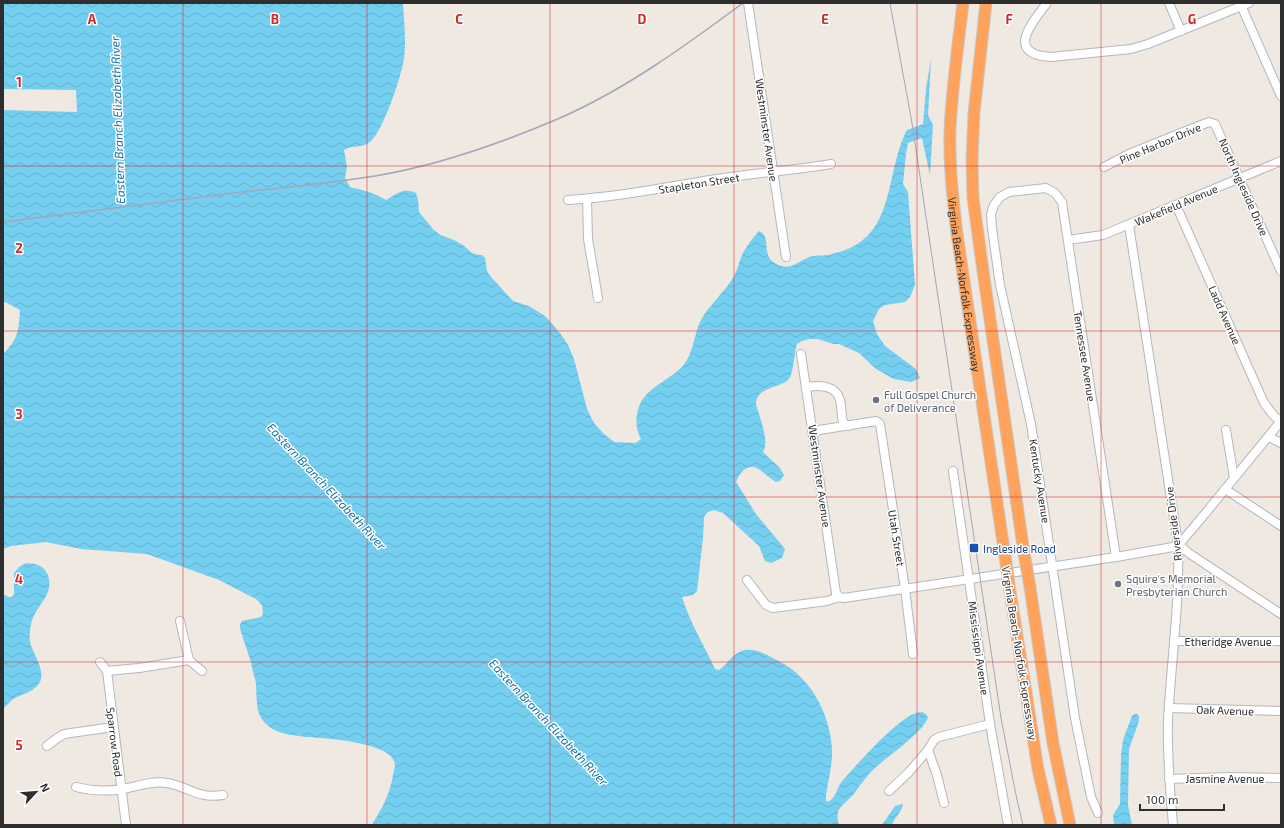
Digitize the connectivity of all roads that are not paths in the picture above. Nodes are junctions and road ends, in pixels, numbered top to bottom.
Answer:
1 (748, 3) edge
2 (963, 3) edge
3 (986, 3) edge
4 (1047, 3) edge
5 (1169, 3) edge
6 (1243, 4) edge
7 (1181, 31) junction
8 (1280, 94) edge
9 (1216, 126) joint
10 (1281, 161) edge
11 (831, 164) dead end
12 (1104, 168) dead end
13 (773, 172) junction
14 (1240, 179) junction
15 (1021, 191) joint
16 (587, 199) junction
17 (568, 200) dead end
18 (1176, 205) junction
19 (1129, 225) junction
20 (1068, 240) junction
21 (786, 258) dead end
22 (1281, 270) edge
23 (598, 298) dead end
24 (801, 354) dead end
25 (806, 387) junction
26 (1281, 421) edge
27 (848, 426) junction
28 (1226, 430) dead end
29 (813, 431) junction
30 (1268, 436) junction
31 (1281, 443) edge
32 (953, 471) dead end
33 (1234, 478) junction
34 (1226, 489) junction
35 (1281, 526) edge
36 (1178, 544) junction
37 (1116, 557) junction
38 (1053, 567) junction
39 (969, 579) junction
40 (747, 580) dead end
41 (905, 589) junction
42 (839, 597) junction
43 (1281, 614) edge
44 (180, 621) dead end
45 (1281, 640) edge
46 (1174, 641) junction
47 (913, 654) dead end
48 (189, 660) junction
49 (100, 662) dead end
50 (107, 671) junction
51 (202, 671) dead end
52 (1169, 708) junction
53 (1281, 711) edge
54 (990, 724) junction
55 (113, 727) junction
56 (47, 746) dead end
57 (928, 750) junction
58 (1281, 778) edge
59 (1169, 779) junction
60 (76, 787) dead end
61 (122, 789) junction
62 (889, 791) dead end
63 (224, 795) dead end
64 (944, 803) dead end
65 (1098, 813) dead end
66 (126, 825) edge
67 (1008, 825) edge
68 (1051, 825) edge
69 (1070, 825) edge
70 (1173, 825) edge

1 - 13 street, Westminster Avenue
2 - 68 highway, Virginia Beach-Norfolk Expressway, bridge
3 - 69 highway, Virginia Beach-Norfolk Expressway, bridge
4 - 7 street
5 - 7 street
6 - 7 street
6 - 8 street
9 - 12 street, Pine Harbor Drive
9 - 14 street, North Ingleside Drive
10 - 14 street, Wakefield Avenue
11 - 13 street, Stapleton Street
13 - 16 street, Stapleton Street
13 - 21 street, Westminster Avenue
14 - 18 street, Wakefield Avenue
14 - 22 street, North Ingleside Drive
15 - 20 street, Tennessee Avenue
15 - 38 street, Kentucky Avenue
16 - 17 street, Stapleton Street
16 - 23 street
18 - 19 street, Wakefield Avenue
18 - 26 street, Ladd Avenue
19 - 20 street, Wakefield Avenue
19 - 36 street, Riverside Drive
20 - 37 street, Tennessee Avenue
24 - 25 street, Westminster Avenue
25 - 27 street
25 - 29 street, Westminster Avenue
26 - 30 street
27 - 29 street
27 - 41 street, Utah Street
28 - 33 street
29 - 42 street, Westminster Avenue
30 - 31 street
30 - 33 street
32 - 39 street, Mississippi Avenue
33 - 34 street
34 - 35 street
34 - 36 street
36 - 37 street
36 - 43 street
36 - 46 street, Riverside Drive
37 - 38 street
38 - 39 street
38 - 65 street, Kentucky Avenue
39 - 41 street
39 - 54 street, Mississippi Avenue
40 - 42 street
41 - 42 street
41 - 47 street, Utah Street
44 - 48 street
45 - 46 street, Etheridge Avenue
46 - 52 street, Riverside Drive
48 - 50 street
48 - 51 street
49 - 50 street
50 - 55 street, Sparrow Road
52 - 53 street, Oak Avenue
52 - 59 street, Riverside Drive
54 - 57 street
54 - 67 street, Mississippi Avenue
55 - 56 street
55 - 61 street, Sparrow Road
57 - 62 street
57 - 64 street
58 - 59 street, Jasmine Avenue
59 - 70 street, Riverside Drive
60 - 61 street
61 - 63 street
61 - 66 street, Sparrow Road

